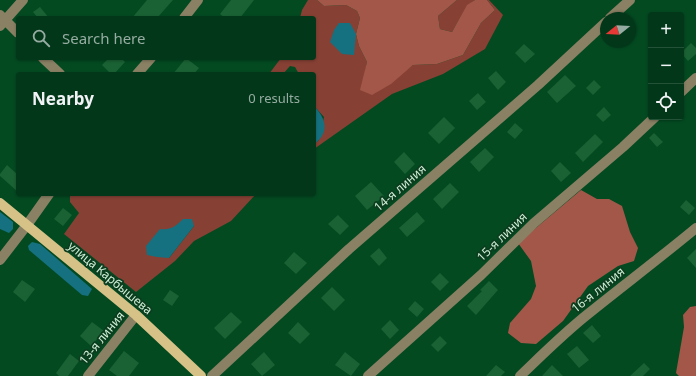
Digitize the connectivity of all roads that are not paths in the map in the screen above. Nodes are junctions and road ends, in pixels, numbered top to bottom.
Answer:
1 (23, 0) edge
2 (198, 0) edge
3 (630, 0) edge
4 (617, 12) edge
5 (186, 16) edge
6 (2, 21) edge
7 (600, 28) edge
8 (16, 32) edge
9 (45, 60) edge
10 (148, 60) edge
11 (58, 72) edge
12 (139, 72) edge
13 (696, 78) edge
14 (684, 89) edge
15 (652, 120) edge
16 (47, 196) edge
17 (0, 203) edge
18 (27, 225) junction
19 (696, 228) edge
20 (0, 260) edge
21 (136, 316) junction
22 (88, 376) edge
23 (201, 376) edge
24 (212, 376) edge
25 (368, 376) edge
26 (520, 376) edge

1 - 6 street
2 - 5 street
3 - 4 street
6 - 8 street
7 - 24 street, 14-я линия
9 - 11 street
10 - 12 street
13 - 14 street
15 - 25 street, 15-я линия
16 - 18 street
17 - 18 main road, улица Карбышева
18 - 20 street
18 - 21 main road, улица Карбышева
19 - 26 street, 16-я линия
21 - 22 street, 13-я линия
21 - 23 main road, улица Карбышева

